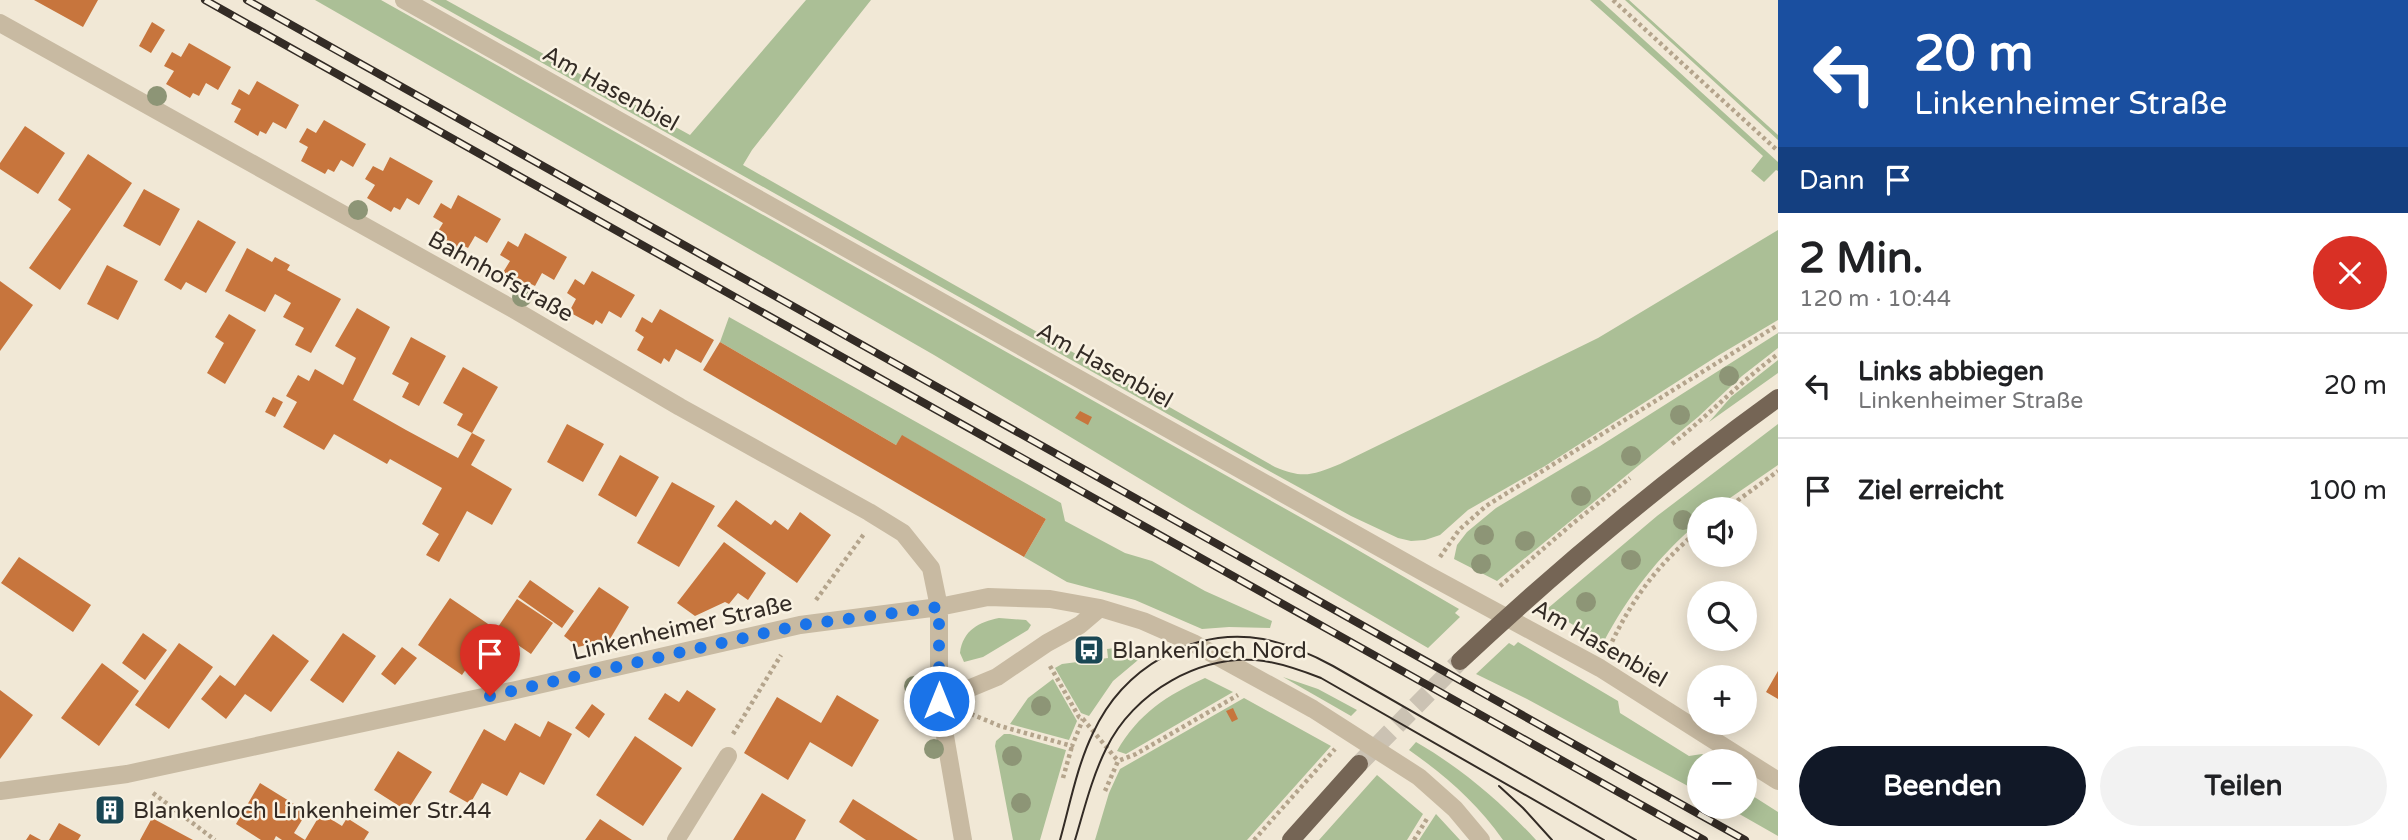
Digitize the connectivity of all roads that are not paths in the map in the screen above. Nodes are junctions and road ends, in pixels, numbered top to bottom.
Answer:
1 (404, 0) edge
2 (0, 23) edge
3 (1778, 398) edge
4 (939, 607) junction
5 (1100, 608) junction
6 (1460, 661) tunnel mouth
7 (939, 701) junction
8 (728, 756) road end
9 (1359, 764) tunnel mouth
10 (1778, 781) edge
11 (0, 791) edge
12 (676, 840) edge
13 (963, 840) edge
14 (1291, 840) edge
15 (1481, 840) edge

1 - 10 street, Am Hasenbiel
2 - 4 street, Bahnhofstraße
3 - 6 main road
4 - 5 street, Linkenheimer Straße
4 - 7 street, Bahnhofstraße
4 - 11 street, Linkenheimer Straße
5 - 7 street
5 - 15 street, Linkenheimer Straße
7 - 13 street, Bahnhofstraße
8 - 12 street
9 - 14 main road

